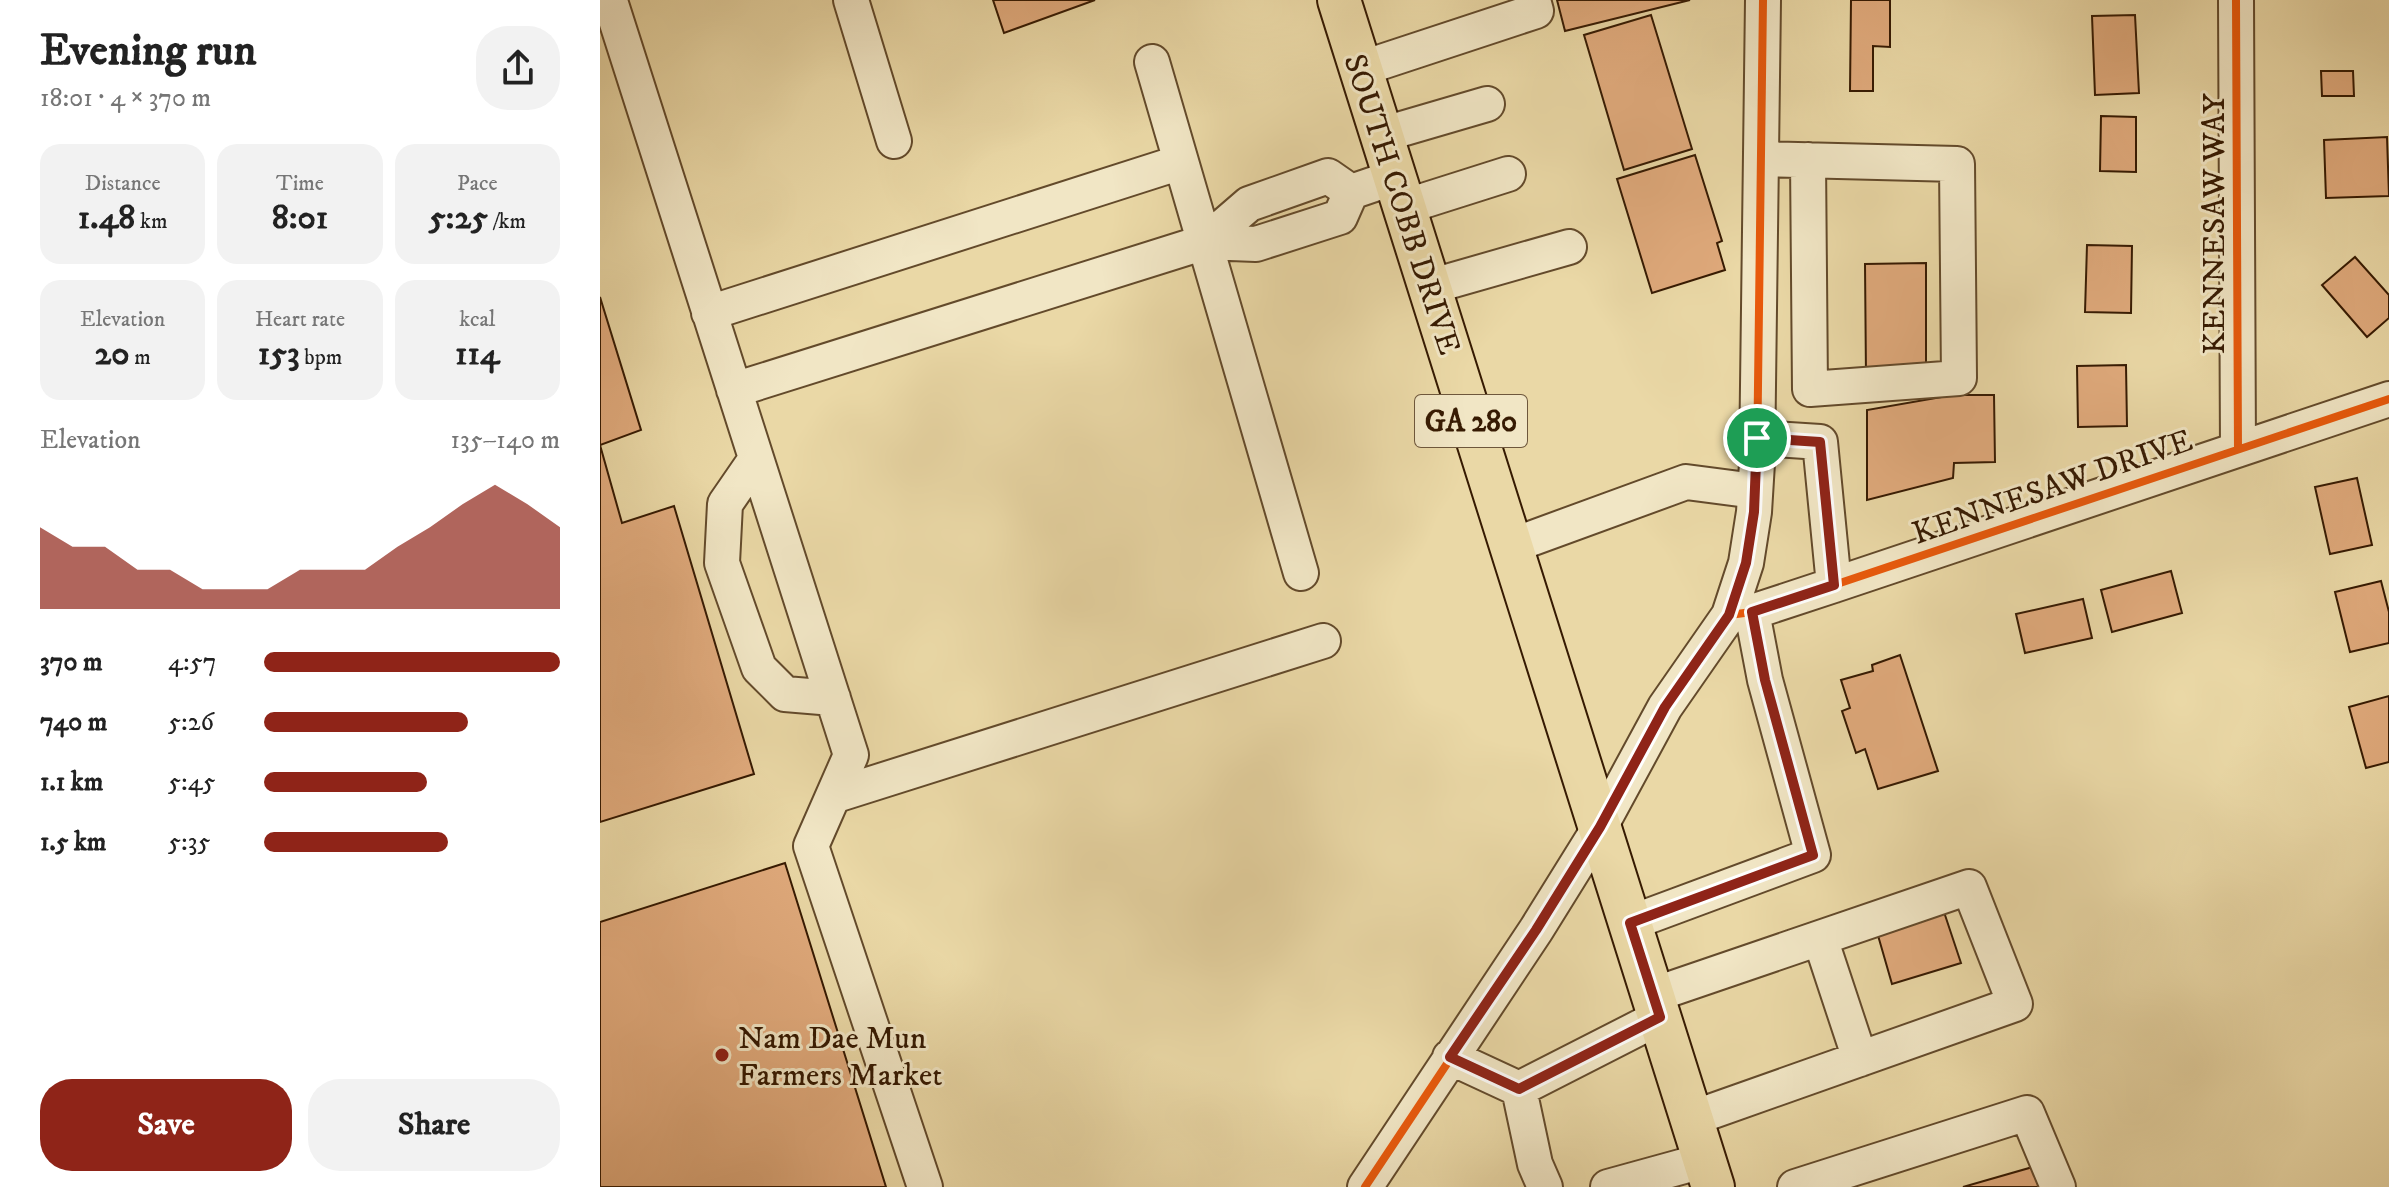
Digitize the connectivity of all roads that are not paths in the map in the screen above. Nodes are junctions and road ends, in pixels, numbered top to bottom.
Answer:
1 (851, 0) edge
2 (1339, 0) edge
3 (1533, 0) edge
4 (1763, 0) edge
5 (2236, 0) edge
6 (608, 2) edge
7 (1152, 62) dead end
8 (1360, 69) junction
9 (1487, 104) dead end
10 (1381, 135) junction
11 (894, 141) dead end
12 (1761, 159) junction
13 (1808, 160) junction
14 (1181, 162) junction
15 (1508, 174) dead end
16 (1399, 192) junction
17 (1205, 242) junction
18 (1569, 247) dead end
19 (1429, 287) junction
20 (709, 313) junction
21 (734, 390) junction
22 (2389, 399) edge
23 (1757, 438) junction
24 (2238, 449) junction
25 (756, 459) junction
26 (1755, 491) junction
27 (1511, 546) junction
28 (1301, 573) dead end
29 (1834, 585) junction
30 (1741, 613) junction
31 (1323, 641) dead end
32 (833, 698) junction
33 (833, 796) junction
34 (1600, 827) junction
35 (1630, 923) junction
36 (1820, 938) junction
37 (1656, 1006) junction
38 (1450, 1057) junction
39 (1860, 1059) junction
40 (1519, 1089) junction
41 (1693, 1118) junction
42 (1710, 1173) edge
43 (925, 1187) edge
44 (1365, 1187) edge
45 (1545, 1187) edge
46 (1608, 1187) edge
47 (1795, 1187) edge
48 (2058, 1187) edge

1 - 11 street
2 - 8 main road, SOUTH COBB DRIVE / GA 280
3 - 8 street
4 - 12 street
5 - 24 street, KENNESAW WAY
6 - 20 street
7 - 14 street
8 - 10 main road, SOUTH COBB DRIVE / GA 280
9 - 10 street
10 - 16 main road, SOUTH COBB DRIVE / GA 280
12 - 13 street
12 - 23 street
13 - 13 street
14 - 17 street
14 - 20 street
15 - 16 street
16 - 17 street
16 - 19 main road, SOUTH COBB DRIVE / GA 280
17 - 21 street
17 - 28 street
18 - 19 street
19 - 27 main road, SOUTH COBB DRIVE / GA 280
20 - 21 street
21 - 25 street
22 - 24 street, KENNESAW DRIVE
23 - 26 street
23 - 29 street
24 - 29 street, KENNESAW DRIVE
25 - 32 street
25 - 32 street
26 - 27 street
26 - 30 street
27 - 34 main road, SOUTH COBB DRIVE / GA 280
29 - 30 street, KENNESAW DRIVE
30 - 34 street
30 - 35 street
31 - 33 street
32 - 33 street
33 - 43 street
34 - 35 main road, SOUTH COBB DRIVE / GA 280
34 - 38 street
35 - 37 main road, SOUTH COBB DRIVE / GA 280
36 - 37 street
36 - 39 street
36 - 39 street
37 - 40 street
37 - 41 main road, SOUTH COBB DRIVE / GA 280
38 - 40 street
38 - 44 street
39 - 41 street
40 - 45 street
41 - 42 main road, SOUTH COBB DRIVE / GA 280
42 - 46 street
47 - 48 street

